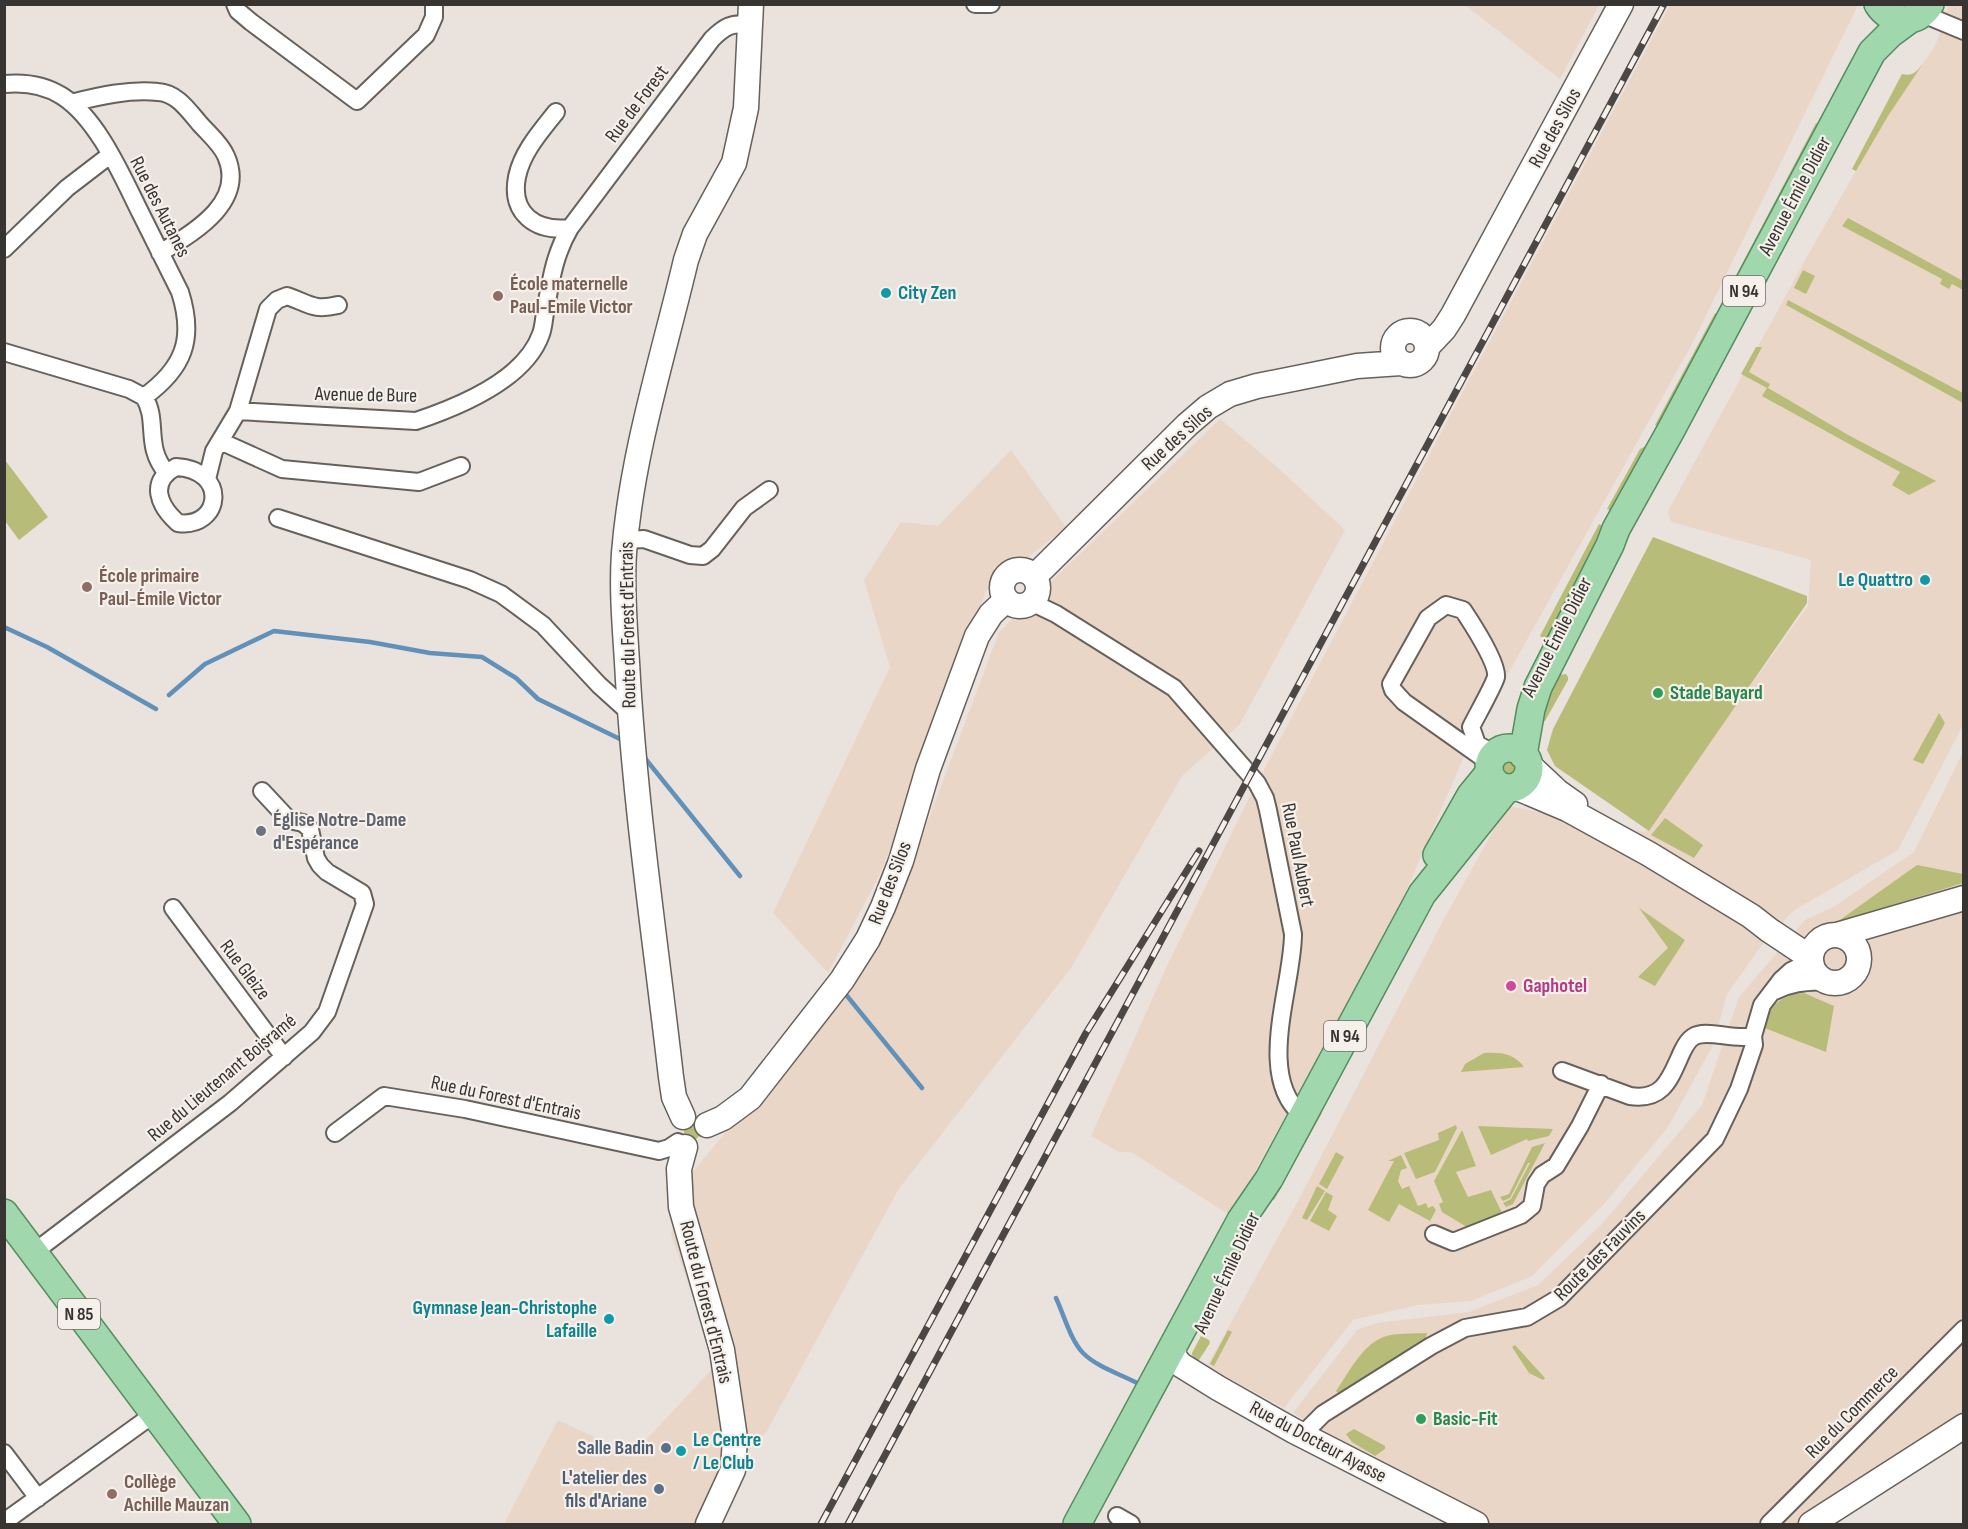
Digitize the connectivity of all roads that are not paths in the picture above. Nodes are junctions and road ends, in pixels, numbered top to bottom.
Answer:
1 (235, 4) edge
2 (434, 4) edge
3 (975, 4) edge
4 (991, 4) edge
5 (1621, 4) edge
6 (1878, 4) edge
7 (1926, 11) edge
8 (750, 15) edge
9 (1964, 31) edge
10 (1872, 52) junction
11 (4, 84) edge
12 (71, 103) junction
13 (556, 112) dead end
14 (110, 155) junction
15 (570, 228) junction
16 (4, 249) edge
17 (160, 253) junction
18 (338, 305) dead end
19 (4, 352) edge
20 (144, 397) junction
21 (238, 411) junction
22 (217, 446) junction
23 (461, 466) dead end
24 (186, 468) junction
25 (166, 472) junction
26 (207, 479) junction
27 (769, 489) dead end
28 (278, 518) dead end
29 (626, 540) junction
30 (1034, 576) junction
31 (1006, 600) junction
32 (1031, 602) junction
33 (630, 713) junction
34 (1506, 767) junction
35 (262, 791) dead end
36 (1964, 898) edge
37 (172, 908) dead end
38 (1908, 915) junction
39 (1819, 949) junction
40 (1859, 961) junction
41 (1824, 981) junction
42 (1769, 994) junction
43 (1753, 1036) junction
44 (284, 1057) junction
45 (1562, 1071) dead end
46 (1601, 1084) junction
47 (1302, 1115) junction
48 (683, 1117) junction
49 (707, 1125) junction
50 (334, 1133) dead end
51 (682, 1145) junction
52 (4, 1214) edge
53 (1434, 1234) dead end
54 (33, 1253) junction
55 (1964, 1329) edge
56 (1177, 1356) junction
57 (154, 1414) junction
58 (1964, 1426) edge
59 (1287, 1427) junction
60 (4, 1453) edge
61 (38, 1498) junction
62 (4, 1522) edge
63 (237, 1524) edge
64 (708, 1524) edge
65 (1077, 1524) edge
66 (1091, 1524) edge
67 (1476, 1524) edge
68 (1769, 1524) edge
69 (1811, 1524) edge

1 - 2 street
3 - 4 street
5 - 30 street, Rue des Silos
6 - 7 main road
6 - 10 main road, Avenue Émile Didier / N 94
7 - 9 street
7 - 10 main road, Avenue Émile Didier / N 94
8 - 15 street, Rue de Forest
8 - 29 street, Route du Forest d'Entrais
10 - 34 main road, Avenue Émile Didier / N 94
11 - 12 street, Rue des Autanes
12 - 14 street, Rue des Autanes
12 - 17 street
13 - 15 street
14 - 16 street
14 - 17 street, Rue des Autanes
15 - 21 street, Avenue de Bure
17 - 20 street, Rue des Autanes
18 - 21 street
19 - 20 street
20 - 25 street
21 - 22 street
22 - 23 street
22 - 24 street
22 - 26 street
24 - 25 street
24 - 26 street
25 - 26 street
27 - 29 street
28 - 33 street
29 - 33 street, Route du Forest d'Entrais
30 - 31 street
30 - 32 street
31 - 32 street
31 - 49 street, Rue des Silos
32 - 47 street, Rue Paul Aubert
33 - 48 street, Route du Forest d'Entrais
34 - 34 street
34 - 39 street
34 - 47 main road, Avenue Émile Didier / N 94
35 - 44 street, Rue du Lieutenant Boisramé
36 - 38 street, Route des Fauvins
37 - 44 street, Rue Gleize
38 - 39 street, Route des Fauvins
38 - 40 street, Route des Fauvins
39 - 40 street
39 - 41 street
39 - 42 street, Route des Fauvins
40 - 41 street, Route des Fauvins
41 - 42 street
42 - 43 street, Route des Fauvins
43 - 46 street
43 - 59 street, Route des Fauvins
44 - 54 street, Rue du Lieutenant Boisramé
45 - 46 street
46 - 53 street
47 - 56 main road, Avenue Émile Didier / N 94
48 - 49 street
48 - 51 street
49 - 51 street
50 - 51 street, Rue du Forest d'Entrais
51 - 64 street, Route du Forest d'Entrais
52 - 54 main road, N 85
54 - 57 main road, N 85
55 - 68 street, Rue du Commerce
56 - 59 street, Rue du Docteur Ayasse
56 - 65 main road, N 94
56 - 66 main road, N 94
57 - 61 street
57 - 63 main road, N 85
58 - 69 street
59 - 67 street, Rue du Docteur Ayasse
60 - 61 street
61 - 62 street

